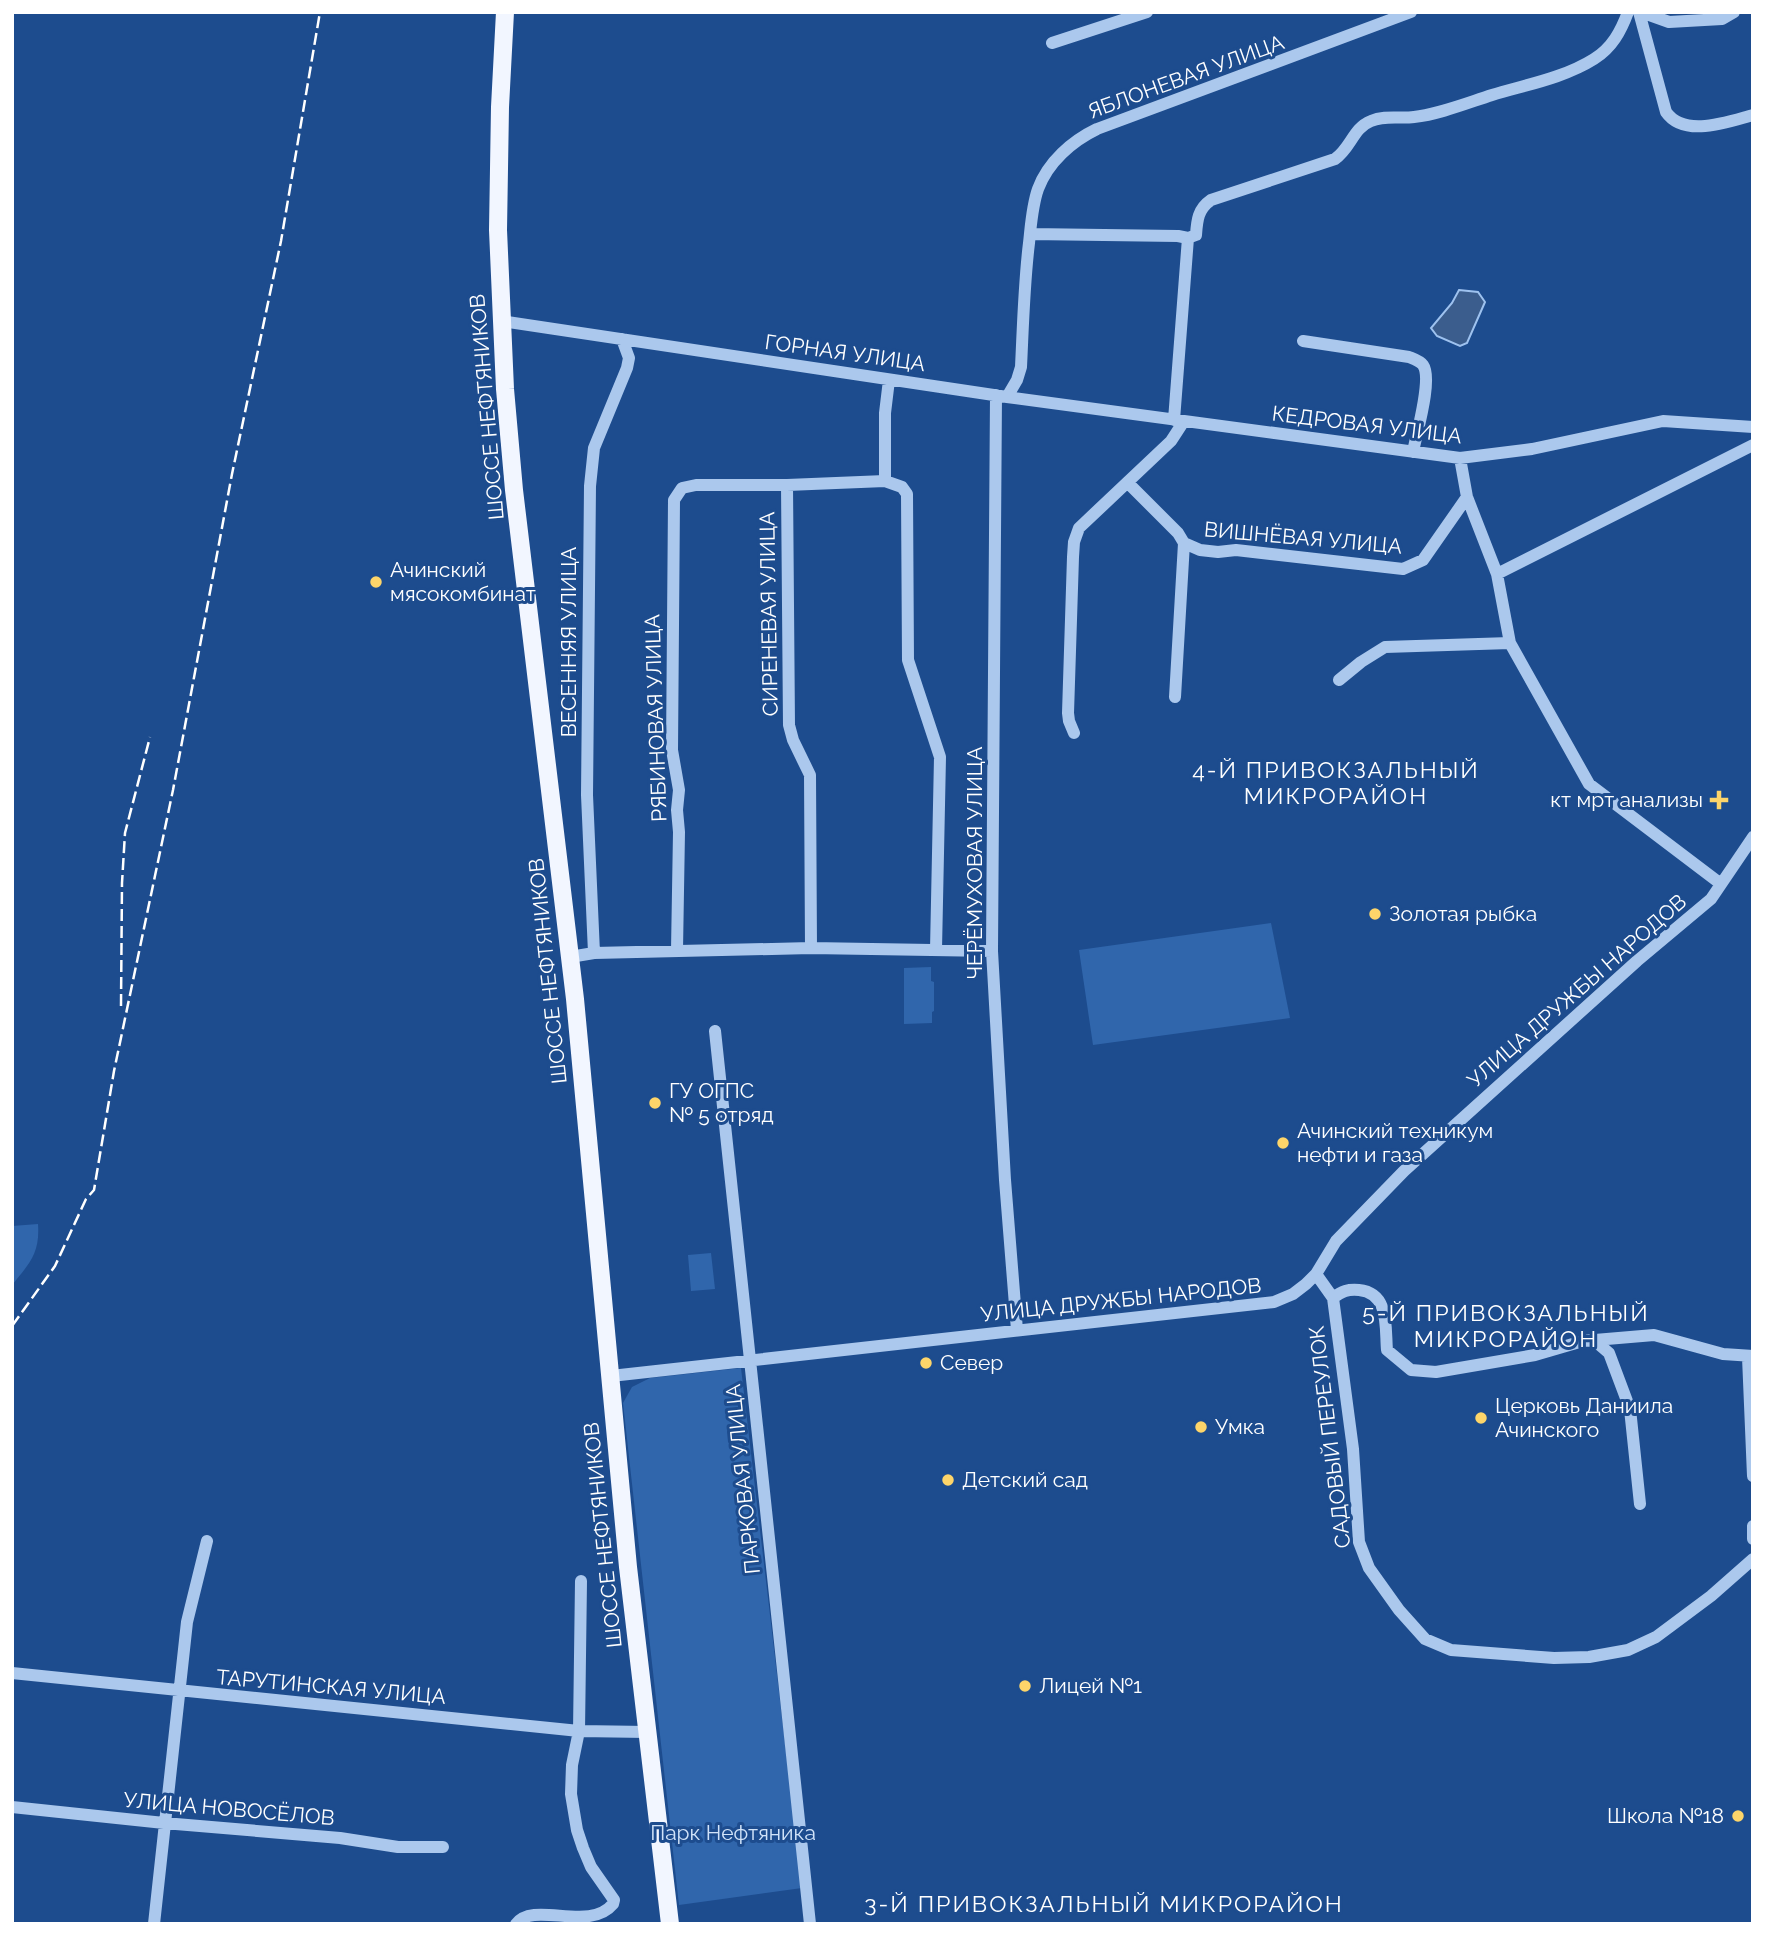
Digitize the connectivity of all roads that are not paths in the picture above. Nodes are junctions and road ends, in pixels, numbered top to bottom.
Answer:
1 (505, 12) edge
2 (1147, 12) edge
3 (1411, 12) edge
4 (1628, 12) edge
5 (1640, 12) edge
6 (1734, 12) edge
7 (1052, 43) dead end
8 (1753, 115) edge
9 (1030, 234) junction
10 (1188, 239) junction
11 (501, 321) junction
12 (622, 339) junction
13 (1303, 341) dead end
14 (889, 380) junction
15 (1002, 396) junction
16 (1179, 420) junction
17 (1753, 426) edge
18 (1753, 445) edge
19 (1413, 452) junction
20 (1460, 458) junction
21 (885, 481) junction
22 (1128, 482) junction
23 (787, 485) junction
24 (1467, 497) junction
25 (1184, 543) junction
26 (1497, 574) junction
27 (1510, 643) junction
28 (1339, 680) dead end
29 (1175, 696) dead end
30 (1074, 733) dead end
31 (1753, 837) edge
32 (1721, 884) junction
33 (811, 948) junction
34 (677, 950) junction
35 (936, 950) junction
36 (992, 951) junction
37 (594, 953) junction
38 (570, 957) junction
39 (715, 1031) dead end
40 (1316, 1274) junction
41 (1333, 1298) junction
42 (1017, 1331) junction
43 (1595, 1341) junction
44 (1751, 1357) edge
45 (750, 1360) junction
46 (611, 1376) junction
47 (1753, 1476) edge
48 (1640, 1504) dead end
49 (1753, 1526) edge
50 (1753, 1539) edge
51 (206, 1541) dead end
52 (1753, 1559) edge
53 (581, 1581) dead end
54 (12, 1673) edge
55 (178, 1692) junction
56 (579, 1731) junction
57 (647, 1732) junction
58 (12, 1807) edge
59 (163, 1823) junction
60 (443, 1847) dead end
61 (154, 1924) edge
62 (516, 1924) edge
63 (670, 1924) edge
64 (810, 1924) edge

1 - 11 main road, ШОССЕ НЕФТЯНИКОВ
2 - 7 street
3 - 9 street, ЯБЛОНЕВАЯ УЛИЦА
4 - 10 street
5 - 6 street
5 - 8 street
9 - 10 street
9 - 15 street, ЧЕРЁМУХОВАЯ УЛИЦА
10 - 16 street
11 - 12 street, ГОРНАЯ УЛИЦА
11 - 38 main road, ШОССЕ НЕФТЯНИКОВ
12 - 14 street, ГОРНАЯ УЛИЦА
12 - 37 street, ВЕСЕННЯЯ УЛИЦА
13 - 19 street
14 - 15 street, ГОРНАЯ УЛИЦА
14 - 21 street
15 - 16 street, ГОРНАЯ УЛИЦА
15 - 36 street, ЧЕРЁМУХОВАЯ УЛИЦА
16 - 19 street, КЕДРОВАЯ УЛИЦА
16 - 22 street
17 - 20 street, КЕДРОВАЯ УЛИЦА
18 - 26 street
19 - 20 street, КЕДРОВАЯ УЛИЦА
20 - 24 street
21 - 23 street
21 - 35 street
22 - 25 street, ВИШНЁВАЯ УЛИЦА
22 - 30 street
23 - 33 street, СИРЕНЕВАЯ УЛИЦА
23 - 34 street, РЯБИНОВАЯ УЛИЦА
24 - 25 street, ВИШНЁВАЯ УЛИЦА
24 - 26 street
25 - 29 street
26 - 27 street
27 - 28 street
27 - 32 street
31 - 32 street, УЛИЦА ДРУЖБЫ НАРОДОВ
32 - 40 street, УЛИЦА ДРУЖБЫ НАРОДОВ
33 - 34 street
33 - 35 street
34 - 37 street
35 - 36 street
36 - 42 street, ЧЕРЁМУХОВАЯ УЛИЦА
37 - 38 street
38 - 46 main road, ШОССЕ НЕФТЯНИКОВ
39 - 45 street, ПАРКОВАЯ УЛИЦА
40 - 41 street, САДОВЫЙ ПЕРЕУЛОК
40 - 42 street, УЛИЦА ДРУЖБЫ НАРОДОВ
41 - 43 street
41 - 52 street, САДОВЫЙ ПЕРЕУЛОК
42 - 45 street, УЛИЦА ДРУЖБЫ НАРОДОВ
43 - 44 street
43 - 48 street
44 - 47 street
45 - 46 street, УЛИЦА ДРУЖБЫ НАРОДОВ
45 - 64 street, ПАРКОВАЯ УЛИЦА
46 - 57 main road, ШОССЕ НЕФТЯНИКОВ
49 - 50 street
51 - 55 street
53 - 56 street
54 - 55 street, ТАРУТИНСКАЯ УЛИЦА
55 - 56 street, ТАРУТИНСКАЯ УЛИЦА
55 - 59 street
56 - 57 street, ТАРУТИНСКАЯ УЛИЦА
56 - 62 street
57 - 63 main road, ШОССЕ НЕФТЯНИКОВ
58 - 59 street, УЛИЦА НОВОСЁЛОВ
59 - 60 street, УЛИЦА НОВОСЁЛОВ
59 - 61 street

